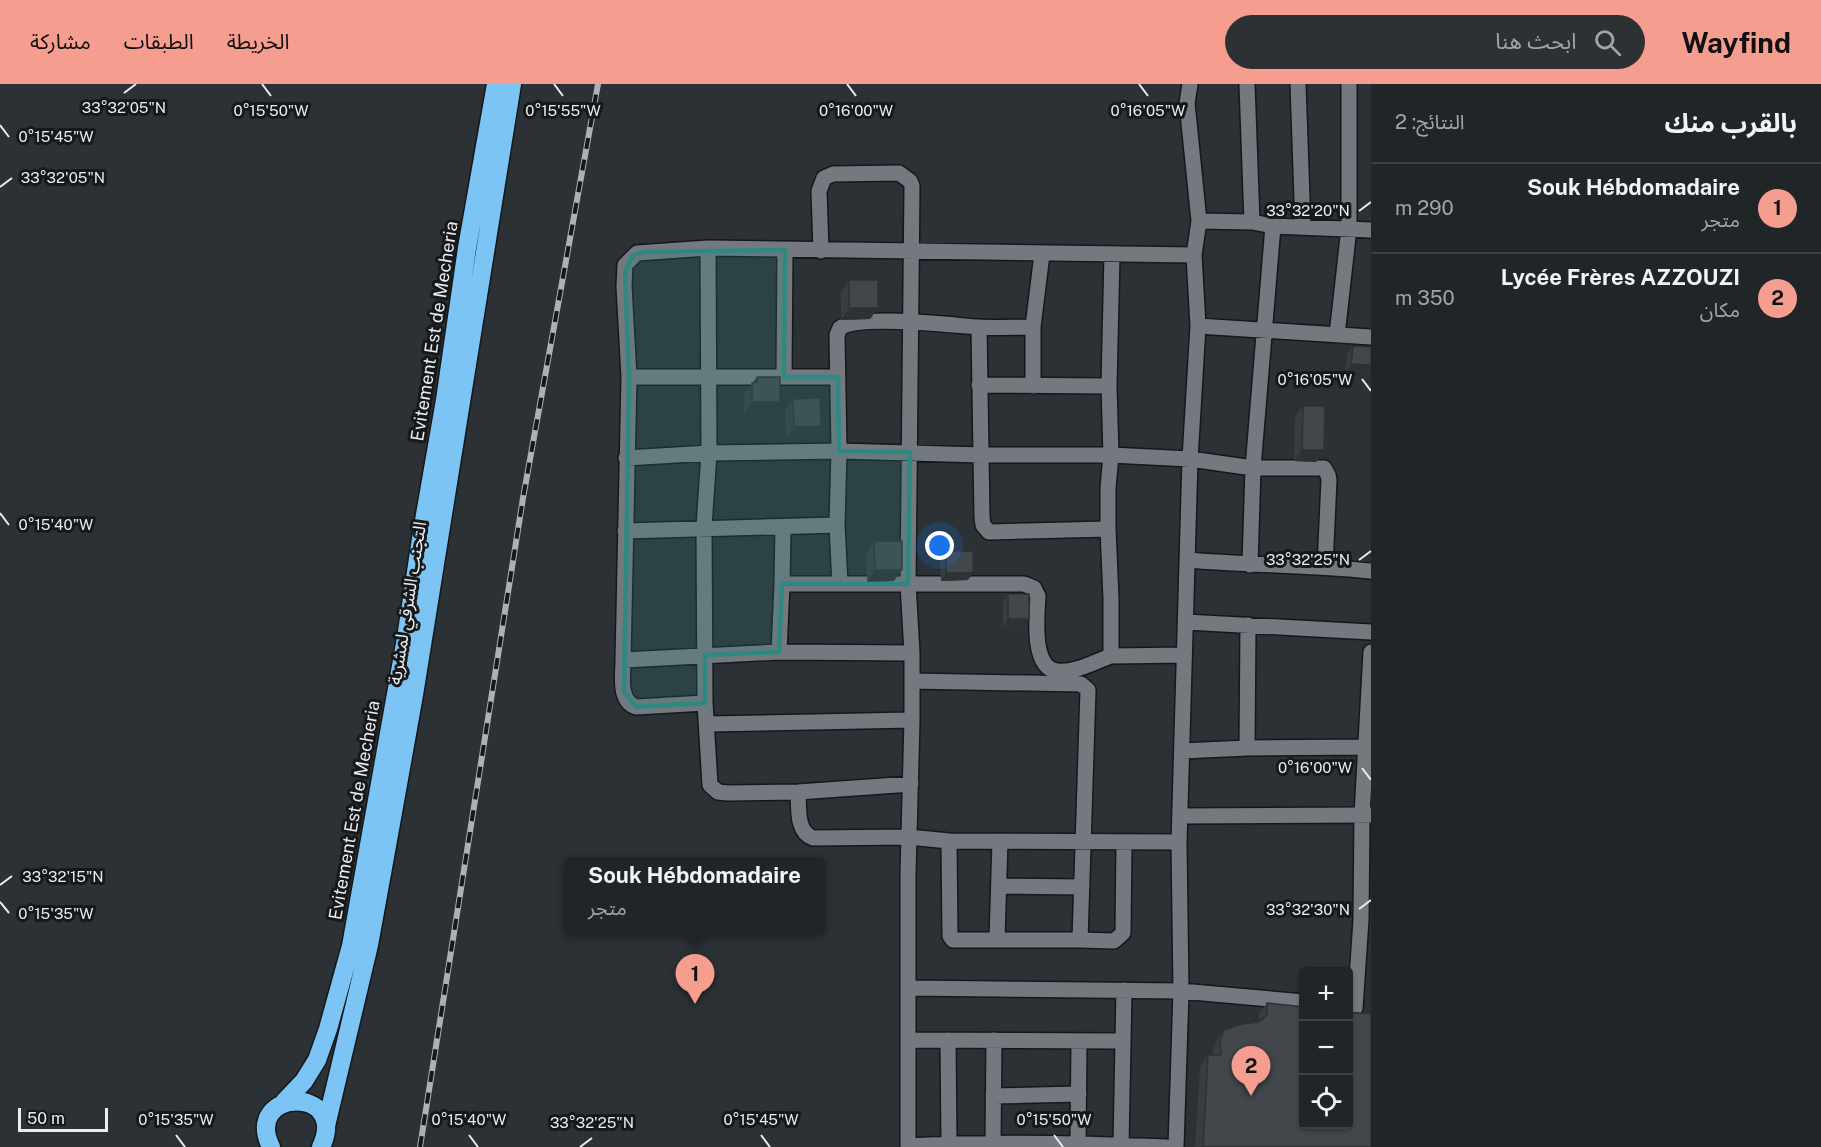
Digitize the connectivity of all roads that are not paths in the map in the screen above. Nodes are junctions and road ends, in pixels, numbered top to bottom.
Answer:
1 (496, 84) edge
2 (512, 84) edge
3 (1190, 84) edge
4 (1247, 84) edge
5 (1298, 84) edge
6 (1349, 84) edge
7 (1198, 221) junction
8 (1252, 222) junction
9 (1273, 226) junction
10 (1303, 227) junction
11 (1349, 228) junction
12 (1371, 230) edge
13 (708, 248) junction
14 (785, 250) junction
15 (821, 251) junction
16 (911, 252) junction
17 (1042, 254) junction
18 (1112, 254) junction
19 (1194, 255) junction
20 (910, 321) junction
21 (1198, 326) junction
22 (979, 327) junction
23 (1033, 327) junction
24 (1263, 331) junction
25 (1337, 336) junction
26 (1371, 337) edge
27 (784, 377) junction
28 (838, 377) junction
29 (629, 378) junction
30 (707, 378) junction
31 (980, 385) junction
32 (1033, 386) junction
33 (1109, 386) junction
34 (839, 451) junction
35 (910, 452) junction
36 (709, 453) junction
37 (982, 455) junction
38 (1111, 455) junction
39 (626, 458) junction
40 (1190, 459) junction
41 (1253, 468) junction
42 (837, 525) junction
43 (783, 527) junction
44 (704, 528) junction
45 (1108, 529) junction
46 (625, 531) junction
47 (1187, 560) junction
48 (1250, 565) junction
49 (1325, 566) junction
50 (1371, 571) edge
51 (782, 584) junction
52 (840, 584) junction
53 (908, 584) junction
54 (1186, 622) junction
55 (1248, 625) junction
56 (1371, 632) edge
57 (779, 652) junction
58 (1371, 652) edge
59 (912, 653) junction
60 (705, 655) junction
61 (1184, 655) junction
62 (1111, 656) junction
63 (623, 660) junction
64 (912, 681) junction
65 (705, 703) junction
66 (912, 720) junction
67 (708, 724) junction
68 (1367, 747) junction
69 (1247, 748) junction
70 (1182, 751) junction
71 (911, 784) junction
72 (798, 792) junction
73 (1367, 815) edge
74 (1181, 816) junction
75 (909, 837) junction
76 (949, 841) junction
77 (1000, 841) junction
78 (1084, 841) junction
79 (1124, 842) junction
80 (1179, 842) junction
81 (999, 886) junction
82 (1082, 886) junction
83 (997, 939) junction
84 (1080, 940) junction
85 (909, 988) junction
86 (1124, 990) junction
87 (1181, 991) junction
88 (1353, 997) edge
89 (1299, 1002) edge
90 (1353, 1007) edge
91 (1371, 1009) edge
92 (909, 1040) junction
93 (948, 1040) junction
94 (994, 1040) junction
95 (1123, 1041) junction
96 (1079, 1042) junction
97 (1079, 1094) junction
98 (993, 1095) junction
99 (284, 1102) junction
100 (327, 1126) junction
101 (266, 1128) junction
102 (993, 1143) junction
103 (1078, 1143) junction
104 (949, 1144) junction
105 (1121, 1145) junction
106 (263, 1147) edge
107 (271, 1147) edge
108 (321, 1147) edge
109 (908, 1147) edge
110 (1167, 1147) edge
111 (1176, 1147) edge

1 - 99 highway, Evitement Est de Mecheria
2 - 100 highway, التجنب الشرقي لمشرية
3 - 7 street
4 - 8 street
5 - 10 street
6 - 11 street
7 - 8 street
7 - 19 street
8 - 9 street
9 - 10 street
9 - 24 street
10 - 11 street
11 - 12 street
11 - 25 street
13 - 14 street
13 - 29 street
13 - 30 street
14 - 15 street
14 - 27 street
15 - 16 street
15 - 16 street
16 - 17 street
16 - 20 street
17 - 18 street
17 - 23 street
18 - 19 street
18 - 33 street
19 - 21 street
20 - 22 street
20 - 28 street
20 - 35 street
21 - 24 street
21 - 40 street
22 - 23 street
22 - 31 street
23 - 32 street
24 - 25 street
24 - 41 street
25 - 26 street
27 - 28 street
27 - 30 street
28 - 34 street
29 - 30 street
29 - 39 street
30 - 36 street
31 - 32 street
31 - 37 street
32 - 33 street
33 - 38 street
34 - 35 street
34 - 36 street
34 - 42 street
35 - 37 street
35 - 53 street
36 - 39 street
36 - 44 street
37 - 38 street
37 - 45 street
38 - 40 street
38 - 45 street
39 - 46 street
40 - 41 street
40 - 47 street
41 - 48 street
41 - 49 street
42 - 43 street
42 - 52 street
43 - 44 street
43 - 51 street
44 - 46 street
44 - 60 street
45 - 62 street
46 - 63 street
47 - 48 street
47 - 54 street
48 - 49 street
49 - 50 street
51 - 52 street
51 - 57 street
52 - 53 street
53 - 59 street
53 - 62 street
54 - 55 street
54 - 61 street
55 - 56 street
55 - 69 street
57 - 59 street
57 - 60 street
58 - 68 street
59 - 64 street
60 - 63 street
60 - 65 street
61 - 62 street
61 - 70 street
63 - 65 street
64 - 66 street
64 - 78 street
65 - 67 street
66 - 67 street
66 - 71 street
67 - 72 street
68 - 69 street
68 - 73 street
69 - 70 street
70 - 74 street
71 - 72 street
71 - 75 street
72 - 75 street
73 - 74 street
73 - 88 street
74 - 80 street
75 - 76 street
75 - 85 street
76 - 77 street
76 - 83 street
77 - 78 street
77 - 81 street
78 - 79 street
78 - 82 street
79 - 80 street
79 - 84 street
80 - 87 street
81 - 82 street
81 - 83 street
82 - 84 street
83 - 84 street
85 - 86 street
85 - 92 street
86 - 87 street
86 - 95 street
87 - 89 street
87 - 111 street
90 - 91 street
92 - 93 street
92 - 109 street
93 - 94 street
93 - 104 street
94 - 96 street
94 - 98 street
95 - 96 street
95 - 105 street
96 - 97 street
97 - 98 street
97 - 103 street
98 - 102 street
99 - 100 highway
99 - 101 highway, Evitement Est de Mecheria
100 - 108 highway, التجنب الشرقي لمشرية
101 - 106 highway
101 - 107 highway
102 - 103 street
102 - 104 street
103 - 105 street
104 - 109 street
105 - 110 street

